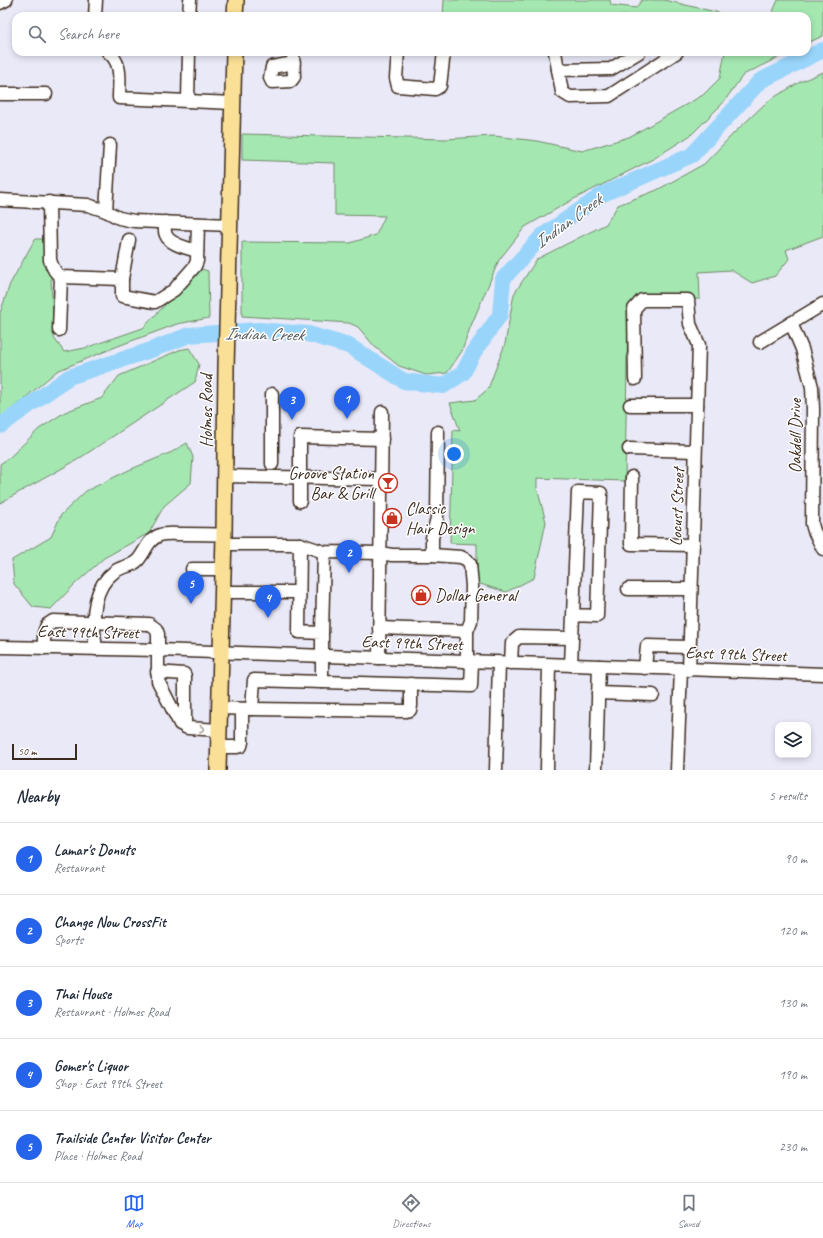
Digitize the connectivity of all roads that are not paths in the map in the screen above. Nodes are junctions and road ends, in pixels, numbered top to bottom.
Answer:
1 (6, 0) edge
2 (96, 0) edge
3 (190, 0) edge
4 (236, 0) edge
5 (0, 3) edge
6 (95, 12) edge
7 (189, 12) edge
8 (235, 12) edge
9 (114, 56) edge
10 (189, 56) edge
11 (234, 56) edge
12 (398, 56) edge
13 (444, 56) edge
14 (556, 56) edge
15 (633, 56) edge
16 (671, 56) edge
17 (558, 70) junction
18 (0, 94) edge
19 (46, 94) dead end
20 (188, 101) junction
21 (233, 103) junction
22 (110, 145) dead end
23 (0, 200) edge
24 (50, 202) junction
25 (106, 211) junction
26 (165, 222) junction
27 (198, 224) junction
28 (230, 225) junction
29 (129, 240) dead end
30 (197, 251) junction
31 (61, 277) junction
32 (122, 279) junction
33 (823, 304) edge
34 (791, 323) junction
35 (59, 330) dead end
36 (760, 342) dead end
37 (634, 379) dead end
38 (272, 394) dead end
39 (630, 405) dead end
40 (697, 405) junction
41 (382, 412) dead end
42 (438, 432) dead end
43 (382, 439) junction
44 (629, 449) dead end
45 (696, 451) junction
46 (272, 464) dead end
47 (225, 476) junction
48 (632, 476) dead end
49 (300, 477) junction
50 (381, 479) junction
51 (300, 501) dead end
52 (224, 539) junction
53 (300, 544) junction
54 (693, 545) junction
55 (823, 549) edge
56 (324, 552) junction
57 (380, 553) junction
58 (432, 555) junction
59 (192, 569) dead end
60 (223, 569) junction
61 (628, 589) dead end
62 (691, 589) junction
63 (223, 592) junction
64 (299, 592) junction
65 (573, 615) junction
66 (94, 622) junction
67 (379, 628) junction
68 (467, 631) junction
69 (322, 632) junction
70 (572, 638) junction
71 (690, 647) junction
72 (0, 648) edge
73 (44, 648) junction
74 (96, 649) junction
75 (159, 650) junction
76 (221, 653) junction
77 (322, 656) junction
78 (379, 658) junction
79 (469, 662) junction
80 (505, 663) junction
81 (549, 665) junction
82 (571, 665) junction
83 (598, 666) junction
84 (645, 668) junction
85 (685, 670) junction
86 (158, 672) junction
87 (823, 674) edge
88 (322, 682) junction
89 (412, 684) junction
90 (598, 693) junction
91 (653, 695) dead end
92 (220, 708) junction
93 (247, 709) junction
94 (185, 727) junction
95 (219, 730) junction
96 (218, 747) junction
97 (218, 770) edge
98 (496, 770) edge
99 (547, 770) edge
100 (596, 770) edge
101 (678, 770) edge

1 - 5 street
2 - 6 street
3 - 7 street
4 - 8 main road
9 - 20 street
10 - 20 street
11 - 21 main road, Holmes Road
12 - 13 street
14 - 17 street
15 - 17 street
16 - 17 street
18 - 19 street
20 - 21 street
21 - 28 main road, Holmes Road
22 - 25 street
23 - 24 street
24 - 25 street
24 - 31 street
25 - 26 street
26 - 27 street
26 - 30 street
27 - 28 street
27 - 30 street
28 - 47 main road, Holmes Road
29 - 32 street
30 - 32 street
31 - 32 street
31 - 35 street
33 - 34 street
34 - 36 street
34 - 55 street, Oakdell Drive
37 - 40 street, Locust Street
38 - 46 street
39 - 40 street
40 - 45 street, Locust Street
41 - 43 street
42 - 58 street
43 - 49 street
43 - 50 street
44 - 45 street
45 - 54 street, Locust Street
47 - 49 street
47 - 52 main road, Holmes Road
48 - 54 street
49 - 50 street
49 - 51 street
50 - 57 street
52 - 53 street
52 - 60 main road, Holmes Road
52 - 66 street
53 - 56 street
53 - 64 street
54 - 62 street, Locust Street
56 - 57 street
56 - 69 street
57 - 58 street
57 - 67 street
58 - 68 street
59 - 60 street
60 - 63 main road, Holmes Road
61 - 62 street
62 - 71 street, Locust Street
63 - 64 street
63 - 76 main road, Holmes Road
64 - 69 street
65 - 65 street
65 - 70 street
66 - 73 street
66 - 74 street
66 - 75 street
67 - 68 street
67 - 78 street
68 - 79 street
69 - 77 street
70 - 80 street
70 - 82 street
71 - 84 street
71 - 85 street, Locust Street
72 - 73 street, East 99th Street
73 - 74 street, East 99th Street
74 - 75 street, East 99th Street
75 - 76 street, East 99th Street
75 - 86 street
76 - 77 street, East 99th Street
76 - 92 main road, Holmes Road
77 - 78 street, East 99th Street
77 - 88 street
78 - 79 street, East 99th Street
79 - 80 street, East 99th Street
79 - 89 street
80 - 81 street, East 99th Street
80 - 98 street
81 - 82 street, East 99th Street
81 - 99 street
82 - 83 street, East 99th Street
83 - 84 street, East 99th Street
83 - 90 street
84 - 85 street, East 99th Street
85 - 87 street, East 99th Street
85 - 101 street, Locust Street
86 - 94 street
86 - 94 street
88 - 89 street
88 - 93 street
89 - 93 street
90 - 91 street
90 - 100 street
92 - 93 street
92 - 95 main road, Holmes Road
93 - 96 street
94 -> 95 street
95 - 96 main road, Holmes Road
96 - 97 main road, Holmes Road

